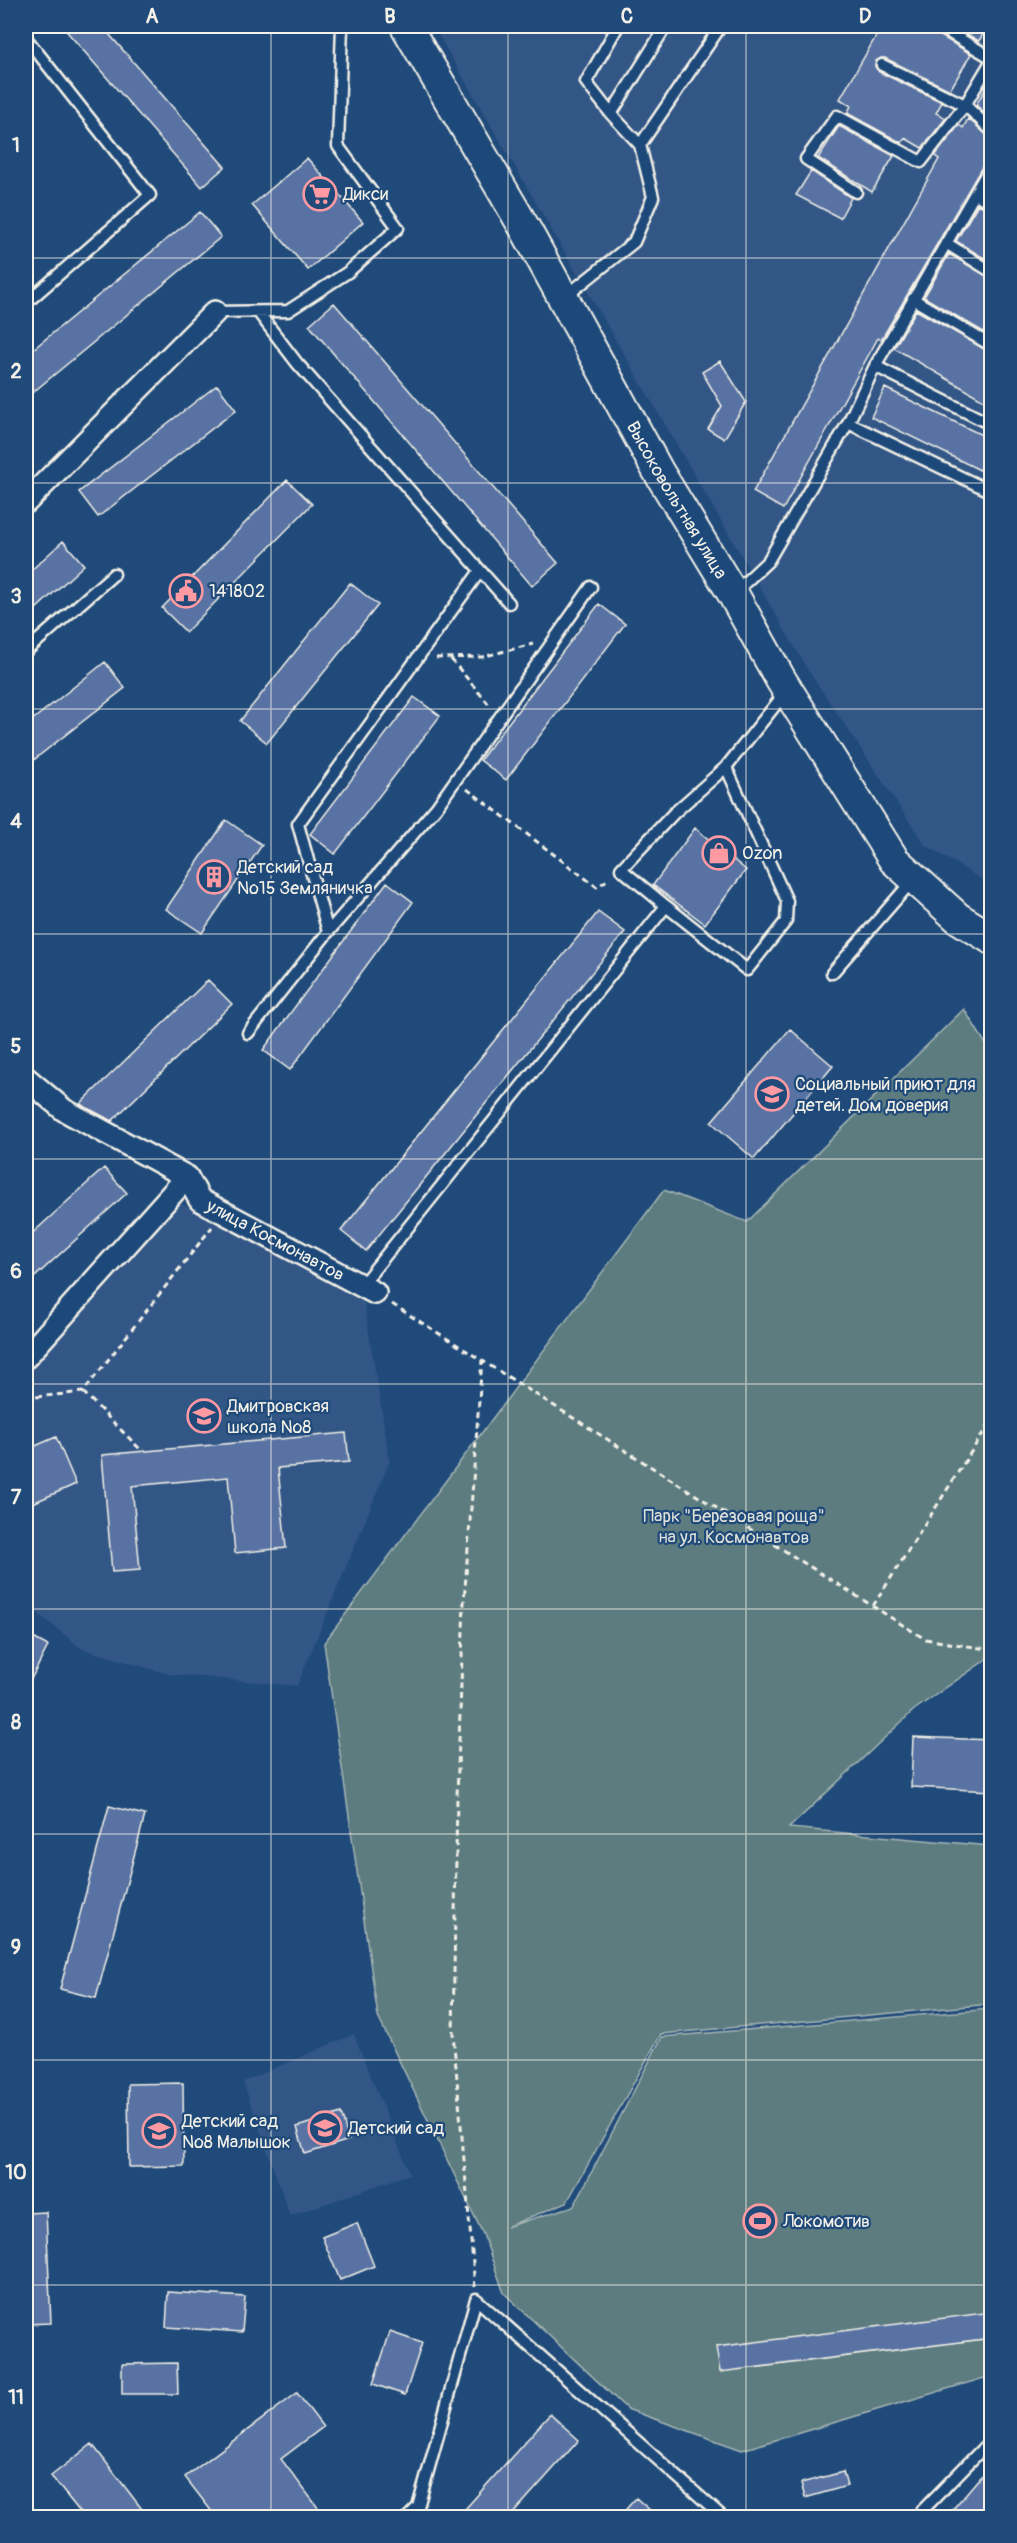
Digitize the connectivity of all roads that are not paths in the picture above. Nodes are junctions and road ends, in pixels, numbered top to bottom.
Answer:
1 (342, 26) edge
2 (406, 26) edge
3 (618, 26) edge
4 (666, 26) edge
5 (721, 26) edge
6 (938, 26) edge
7 (26, 38) edge
8 (992, 59) edge
9 (882, 65) dead end
10 (965, 105) junction
11 (611, 114) junction
12 (992, 131) edge
13 (640, 145) junction
14 (992, 164) edge
15 (856, 192) dead end
16 (975, 193) junction
17 (992, 204) edge
18 (946, 243) junction
19 (992, 272) edge
20 (563, 298) junction
21 (914, 299) junction
22 (26, 303) edge
23 (215, 312) joint
24 (258, 312) junction
25 (992, 346) edge
26 (875, 366) junction
27 (848, 423) junction
28 (992, 425) edge
29 (29, 492) edge
30 (992, 492) edge
31 (480, 571) junction
32 (114, 574) dead end
33 (591, 587) dead end
34 (733, 594) junction
35 (509, 603) dead end
36 (26, 651) edge
37 (788, 690) junction
38 (726, 767) junction
39 (914, 879) junction
40 (666, 906) junction
41 (328, 932) junction
42 (992, 939) edge
43 (832, 973) dead end
44 (248, 1034) dead end
45 (26, 1078) edge
46 (187, 1177) junction
47 (368, 1290) joint
48 (26, 1357) edge
49 (992, 2439) edge
50 (407, 2517) edge
51 (724, 2517) edge
52 (915, 2517) edge

1 - 24 lane
2 - 20 main road, Высоковольтная улица
3 - 11 lane
4 - 11 lane
5 - 13 lane
6 - 8 lane
7 - 22 lane
8 - 10 lane
9 - 10 lane
10 - 12 lane
10 - 15 lane
11 - 13 lane
13 - 20 lane
14 - 16 lane
16 - 17 lane
16 - 18 lane
18 - 19 lane
18 - 21 lane
20 - 34 main road, Высоковольтная улица
21 - 25 lane
21 - 26 lane
23 - 24 lane
23 - 29 street
24 - 31 lane
26 - 27 lane
26 - 28 lane
27 - 30 lane
27 - 34 lane
31 - 35 lane
31 - 41 lane
32 - 36 lane
33 - 41 lane
34 - 37 main road, Высоковольтная улица
37 - 38 lane
37 - 39 main road, Высоковольтная улица
38 - 40 lane
38 - 40 lane
39 - 42 main road, Высоковольтная улица
39 - 43 lane
40 - 47 lane
41 - 44 lane
45 - 46 street
46 - 47 street, улица Космонавтов
46 - 48 street
49 - 52 lane
50 - 51 lane

